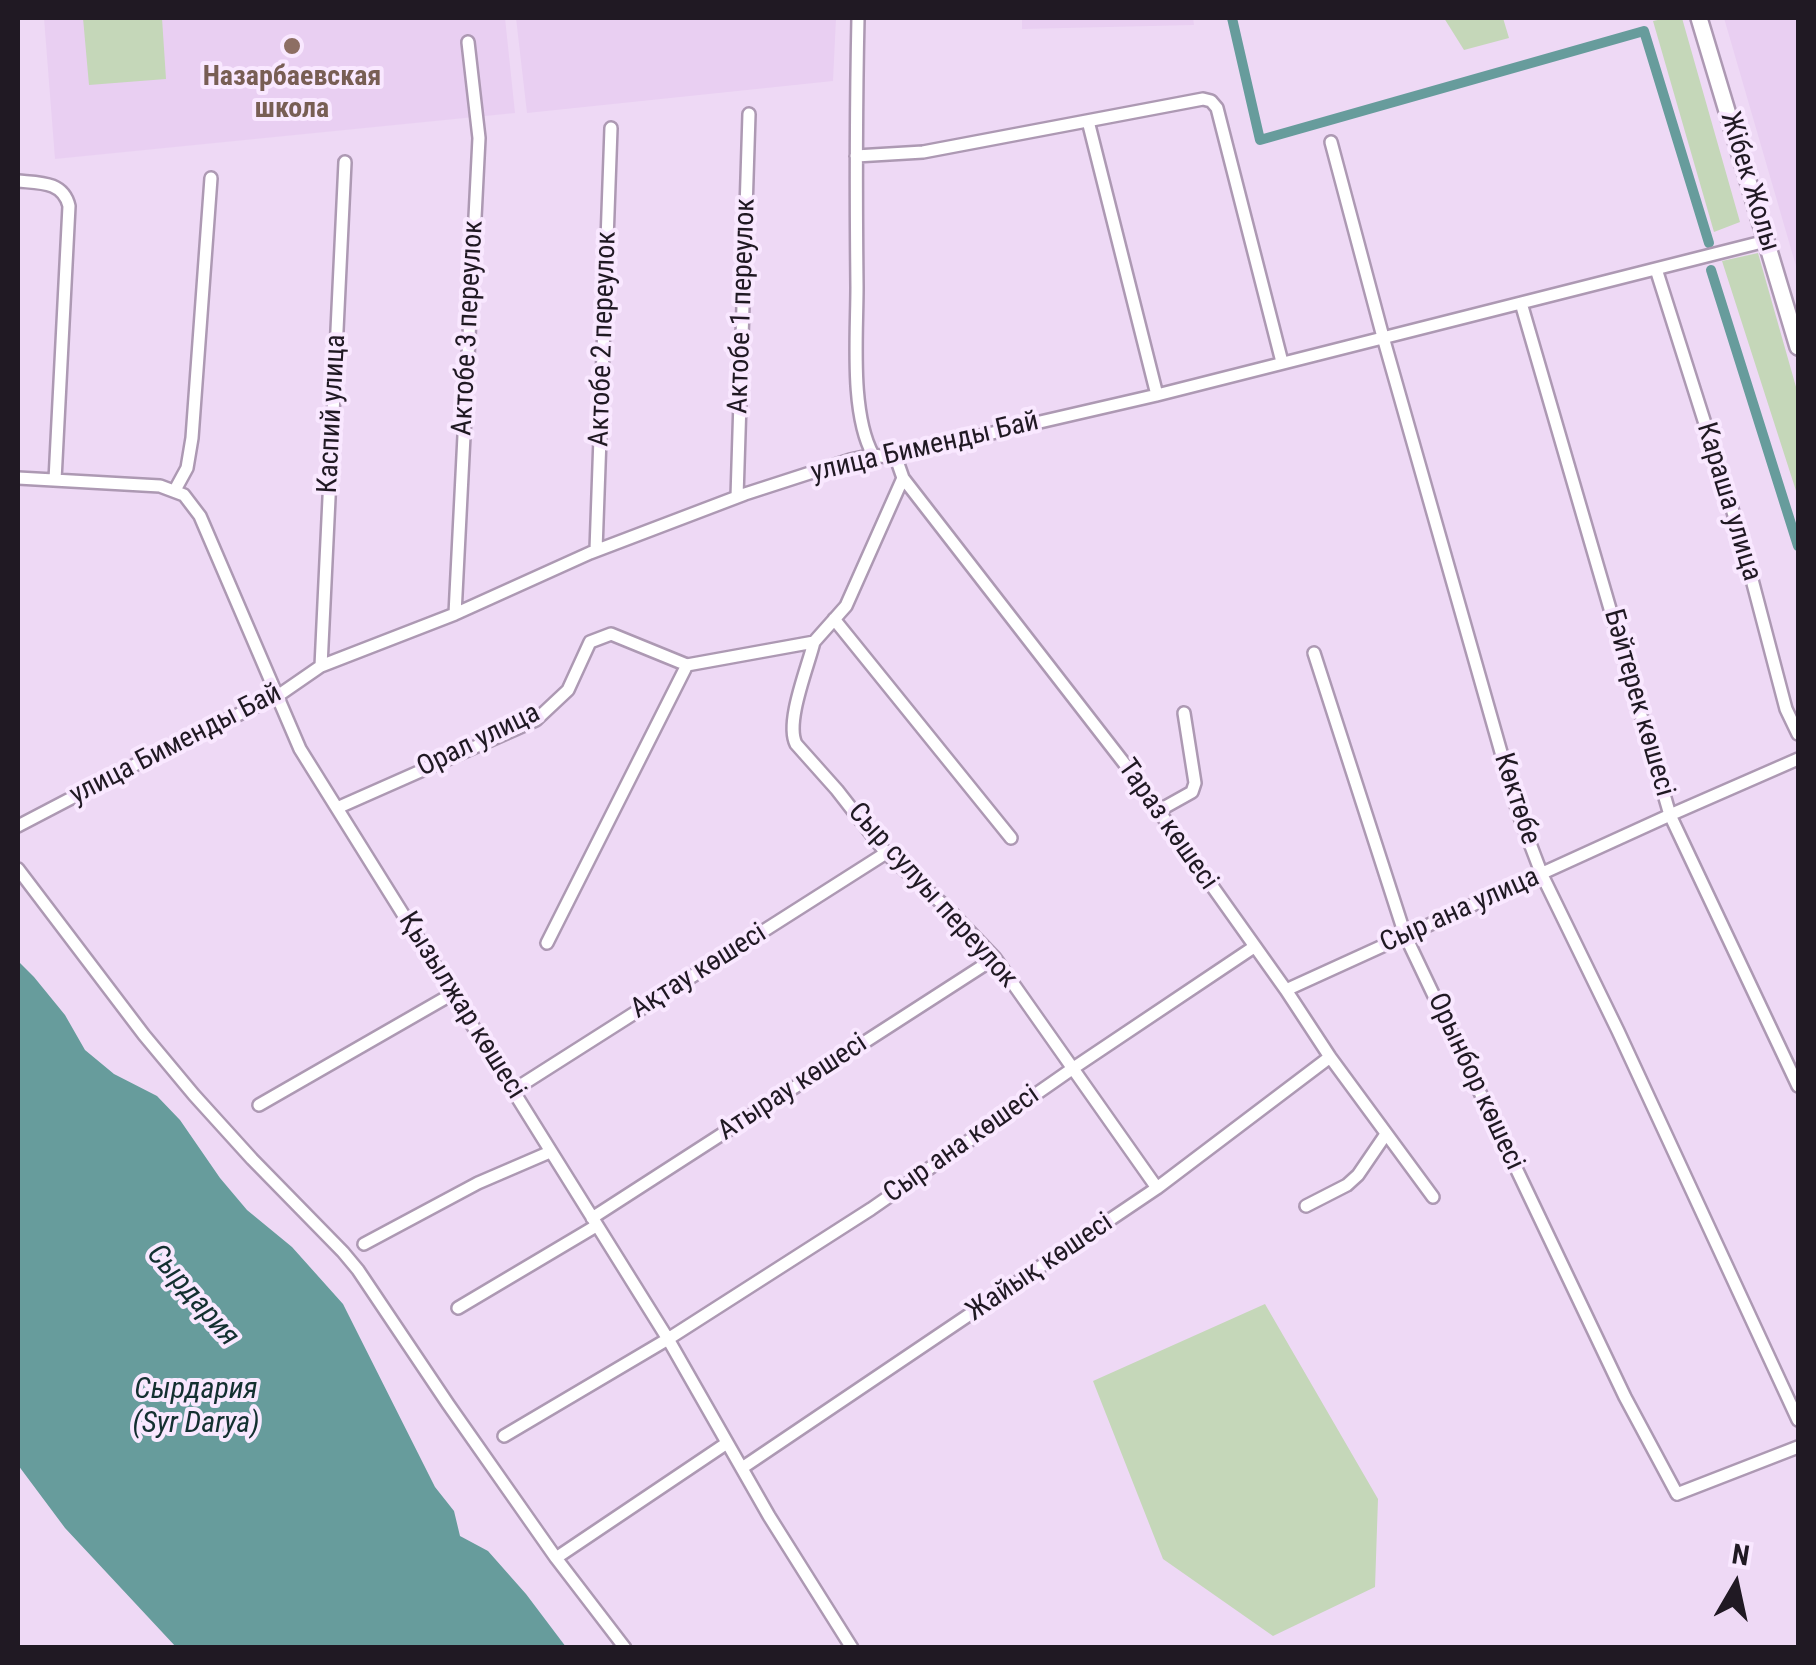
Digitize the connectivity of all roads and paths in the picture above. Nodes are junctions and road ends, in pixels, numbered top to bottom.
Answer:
1 (858, 18) edge
2 (1699, 18) edge
3 (468, 42) dead end
4 (750, 114) dead end
5 (1088, 120) junction
6 (611, 128) dead end
7 (1331, 142) dead end
8 (856, 156) junction
9 (345, 162) dead end
10 (212, 178) dead end
11 (18, 181) edge
12 (1766, 241) junction
13 (1656, 269) junction
14 (1521, 303) junction
15 (1384, 338) junction
16 (1798, 346) edge
17 (1282, 362) junction
18 (1157, 394) junction
19 (873, 454) junction
20 (896, 458) junction
21 (18, 478) edge
22 (903, 478) junction
23 (55, 480) junction
24 (175, 490) junction
25 (737, 497) junction
26 (596, 550) junction
27 (455, 614) junction
28 (834, 619) junction
29 (814, 642) junction
30 (1314, 653) dead end
31 (687, 665) junction
32 (322, 666) junction
33 (279, 695) junction
34 (1184, 713) dead end
35 (1798, 734) edge
36 (1798, 759) edge
37 (337, 808) junction
38 (1158, 810) junction
39 (1670, 815) junction
40 (18, 826) edge
41 (1011, 838) dead end
42 (886, 854) junction
43 (18, 870) edge
44 (1542, 875) junction
45 (1405, 936) junction
46 (547, 943) dead end
47 (1254, 947) junction
48 (995, 958) junction
49 (1286, 990) junction
50 (454, 993) junction
51 (1330, 1056) junction
52 (1072, 1069) junction
53 (1798, 1086) edge
54 (512, 1091) junction
55 (259, 1105) dead end
56 (1386, 1134) junction
57 (550, 1152) junction
58 (1157, 1188) junction
59 (1433, 1197) dead end
60 (1306, 1206) dead end
61 (594, 1222) junction
62 (364, 1244) dead end
63 (458, 1308) dead end
64 (668, 1339) junction
65 (1798, 1420) edge
66 (504, 1436) dead end
67 (727, 1443) junction
68 (1798, 1447) edge
69 (742, 1468) junction
70 (556, 1558) junction
71 (625, 1648) edge
72 (852, 1648) edge

1 - 8 street
2 - 12 main road, Жібек Жолы
3 - 27 street, Актобе 3 переулок
4 - 25 street, Актобе 1 переулок
5 - 8 street
5 - 17 street
5 - 18 street
6 - 26 street, Актобе 2 переулок
7 - 15 street, Көктөбе
8 - 19 street
9 - 32 street, Каспий улица
10 - 24 street
11 - 23 street
12 - 13 street, улица Бименды Бай
12 - 16 main road, Жібек Жолы
13 - 14 street, улица Бименды Бай
13 - 35 street, Караша улица
14 - 15 street, улица Бименды Бай
14 - 39 street, Бәйтерек көшесі
15 - 17 street, улица Бименды Бай
15 - 44 street, Көктөбе
17 - 18 street, улица Бименды Бай
18 - 20 street, улица Бименды Бай
19 - 20 street, улица Бименды Бай
19 - 25 street, улица Бименды Бай
20 - 22 street, Тараз көшесі
21 - 23 street
22 - 28 street
22 - 38 street, Тараз көшесі
23 - 24 street
24 - 33 street, Қызылжар көшесі
25 - 26 street, улица Бименды Бай
26 - 27 street, улица Бименды Бай
27 - 32 street, улица Бименды Бай
28 - 29 street
28 - 41 street
29 - 31 street
29 - 42 street, Сыр сулуы переулок
30 - 45 street, Орынбор көшесі
31 - 37 street, Орал улица
31 - 46 street
32 - 33 street, улица Бименды Бай
33 - 37 street, Қызылжар көшесі
33 - 40 street, улица Бименды Бай
34 - 38 street
36 - 39 street, Сыр ана улица
37 - 50 street, Қызылжар көшесі
38 - 47 street, Тараз көшесі
39 - 44 street, Сыр ана улица
39 - 53 street, Бәйтерек көшесі
42 - 48 street, Сыр сулуы переулок
42 - 54 street, Ақтау көшесі
43 - 70 street
44 - 45 street, Сыр ана улица
44 - 65 street, Көктөбе
45 - 49 street, Сыр ана улица
45 - 68 street, Орынбор көшесі
47 - 49 street, Тараз көшесі
47 - 52 street, Сыр ана көшесі
48 - 52 street, Сыр сулуы переулок
48 - 61 street, Атырау көшесі
49 - 51 street, Тараз көшесі
50 - 54 street, Қызылжар көшесі
50 - 55 street
51 - 56 street, Тараз көшесі
51 - 58 street, Жайық көшесі
52 - 58 street, Сыр сулуы переулок
52 - 64 street, Сыр ана көшесі
54 - 57 street, Қызылжар көшесі
56 - 59 street, Тараз көшесі
56 - 60 street
57 - 61 street, Қызылжар көшесі
57 - 62 street
58 - 69 street, Жайық көшесі
61 - 63 street, Атырау көшесі
61 - 64 street, Қызылжар көшесі
64 - 66 street, Сыр ана көшесі
64 - 67 street, Қызылжар көшесі
67 - 69 street, Қызылжар көшесі
67 - 70 street
69 - 72 street, Қызылжар көшесі
70 - 71 street

